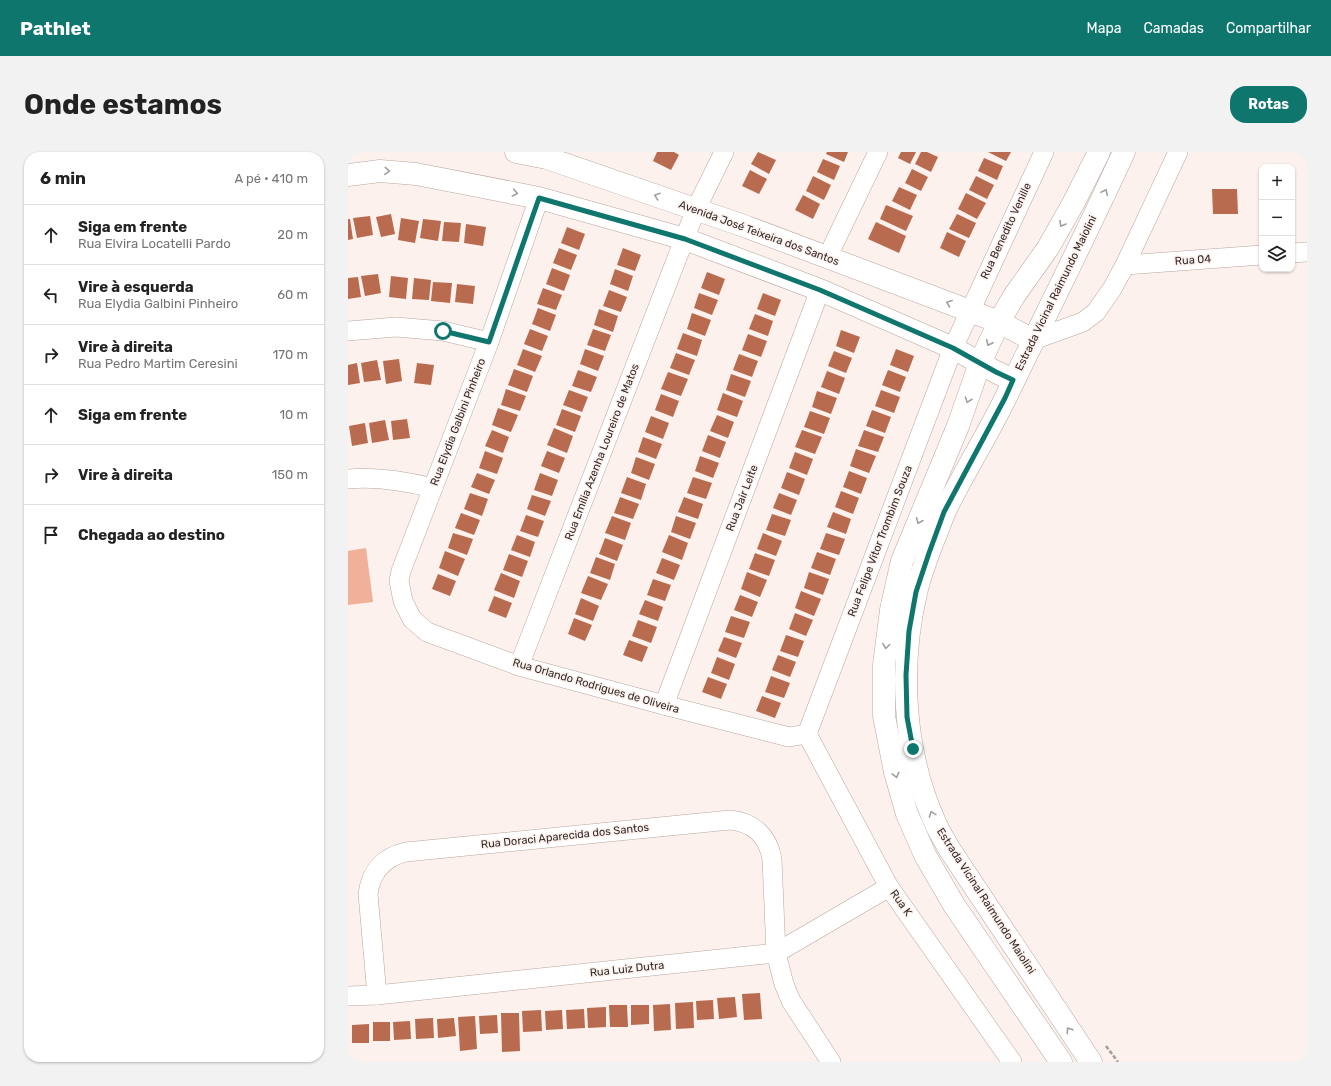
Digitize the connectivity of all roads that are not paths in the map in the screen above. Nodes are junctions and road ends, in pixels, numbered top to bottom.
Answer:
1 (516, 152) edge
2 (724, 152) edge
3 (878, 152) edge
4 (1044, 152) edge
5 (1099, 152) edge
6 (1124, 152) edge
7 (1178, 152) edge
8 (549, 155) edge
9 (348, 175) edge
10 (539, 198) junction
11 (696, 209) junction
12 (685, 239) junction
13 (1307, 252) edge
14 (1295, 253) edge
15 (1259, 255) edge
16 (827, 258) junction
17 (1125, 265) junction
18 (820, 290) junction
19 (969, 311) junction
20 (998, 322) junction
21 (348, 331) edge
22 (1033, 340) junction
23 (489, 342) junction
24 (953, 348) junction
25 (980, 363) junction
26 (1013, 380) junction
27 (348, 479) edge
28 (432, 488) junction
29 (402, 601) joint
30 (519, 666) junction
31 (664, 705) junction
32 (807, 734) junction
33 (889, 887) junction
34 (776, 954) junction
35 (348, 996) edge
36 (377, 996) junction
37 (831, 1062) edge
38 (1012, 1062) edge
39 (1061, 1062) edge
40 (1091, 1062) edge

1 - 8 main road, Avenida José Teixeira dos Santos
2 - 11 street, Rua Emília Azenha Loureiro de Matos
3 - 16 street
4 - 19 street, Rua Benedito Venille
5 -> 20 main road
22 -> 6 main road, Estrada Vicinal Raimundo Maiolini
7 - 17 street
11 -> 8 main road, Avenida José Teixeira dos Santos
9 -> 10 main road
10 - 12 main road
10 - 23 street, Rua Elydia Galbini Pinheiro
11 - 12 street, Rua Emília Azenha Loureiro de Matos
11 - 16 main road, Avenida José Teixeira dos Santos
12 - 18 main road
12 - 30 street, Rua Emília Azenha Loureiro de Matos
13 - 14 street
15 - 17 street, Rua 04
19 -> 16 main road, Avenida José Teixeira dos Santos
17 - 22 street
18 - 24 main road
18 - 31 street, Rua Jair Leite
19 - 20 main road, Avenida José Teixeira dos Santos
19 - 24 street, Rua Benedito Venille
20 - 22 main road, Avenida José Teixeira dos Santos
20 -> 25 main road
21 - 23 street
22 - 26 main road, Estrada Vicinal Raimundo Maiolini
23 - 28 street, Rua Elydia Galbini Pinheiro
24 - 25 main road
24 - 32 street, Rua Felipe Vitor Trombim Souza
25 - 26 main road
25 -> 39 main road
40 -> 26 main road, Estrada Vicinal Raimundo Maiolini
27 - 28 street
28 - 29 street, Rua Elydia Galbini Pinheiro
29 - 30 street, Rua Orlando Rodrigues de Oliveira
30 - 31 street, Rua Orlando Rodrigues de Oliveira
31 - 32 street, Rua Orlando Rodrigues de Oliveira
32 - 33 street, Rua K
33 - 34 street, Rua Luiz Dutra
33 - 38 street, Rua K
34 - 36 street, Rua Luiz Dutra
34 - 36 street, Rua Doraci Aparecida dos Santos
34 - 37 street
35 - 36 street, Rua Luiz Dutra

